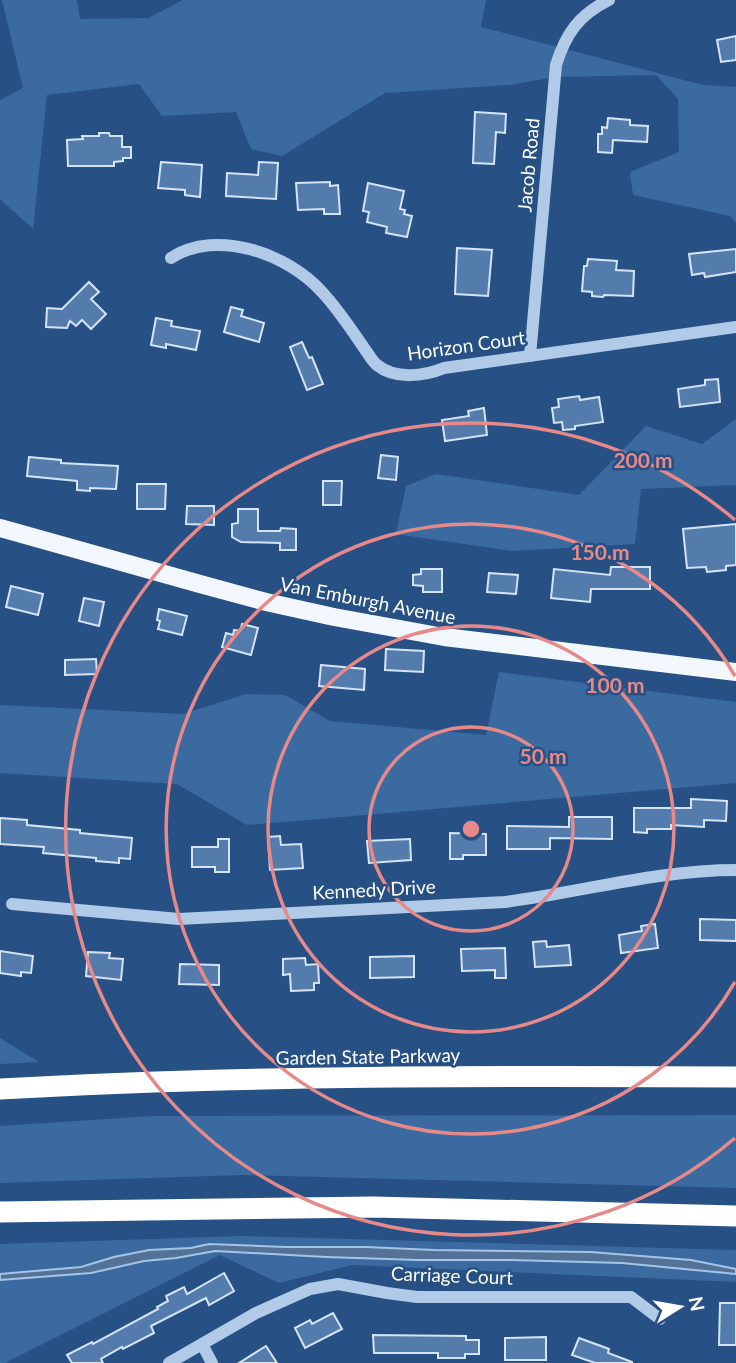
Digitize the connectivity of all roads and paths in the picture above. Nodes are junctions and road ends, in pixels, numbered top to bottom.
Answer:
1 (609, 0) edge
2 (171, 258) dead end
3 (736, 327) edge
4 (530, 356) junction
5 (0, 528) edge
6 (736, 673) edge
7 (736, 870) edge
8 (12, 904) dead end
9 (736, 1077) edge
10 (0, 1089) edge
11 (0, 1212) edge
12 (736, 1216) edge
13 (660, 1319) dead end
14 (202, 1344) junction
15 (169, 1363) edge
16 (212, 1363) edge

1 - 4 street, Jacob Road
2 - 4 street, Horizon Court
3 - 4 street, Horizon Court
5 - 6 main road, Van Emburgh Avenue
7 - 8 street, Kennedy Drive
9 - 10 highway, Garden State Parkway
11 - 12 highway
13 - 14 street, Carriage Court
14 - 15 street, Carriage Court
14 - 16 street

